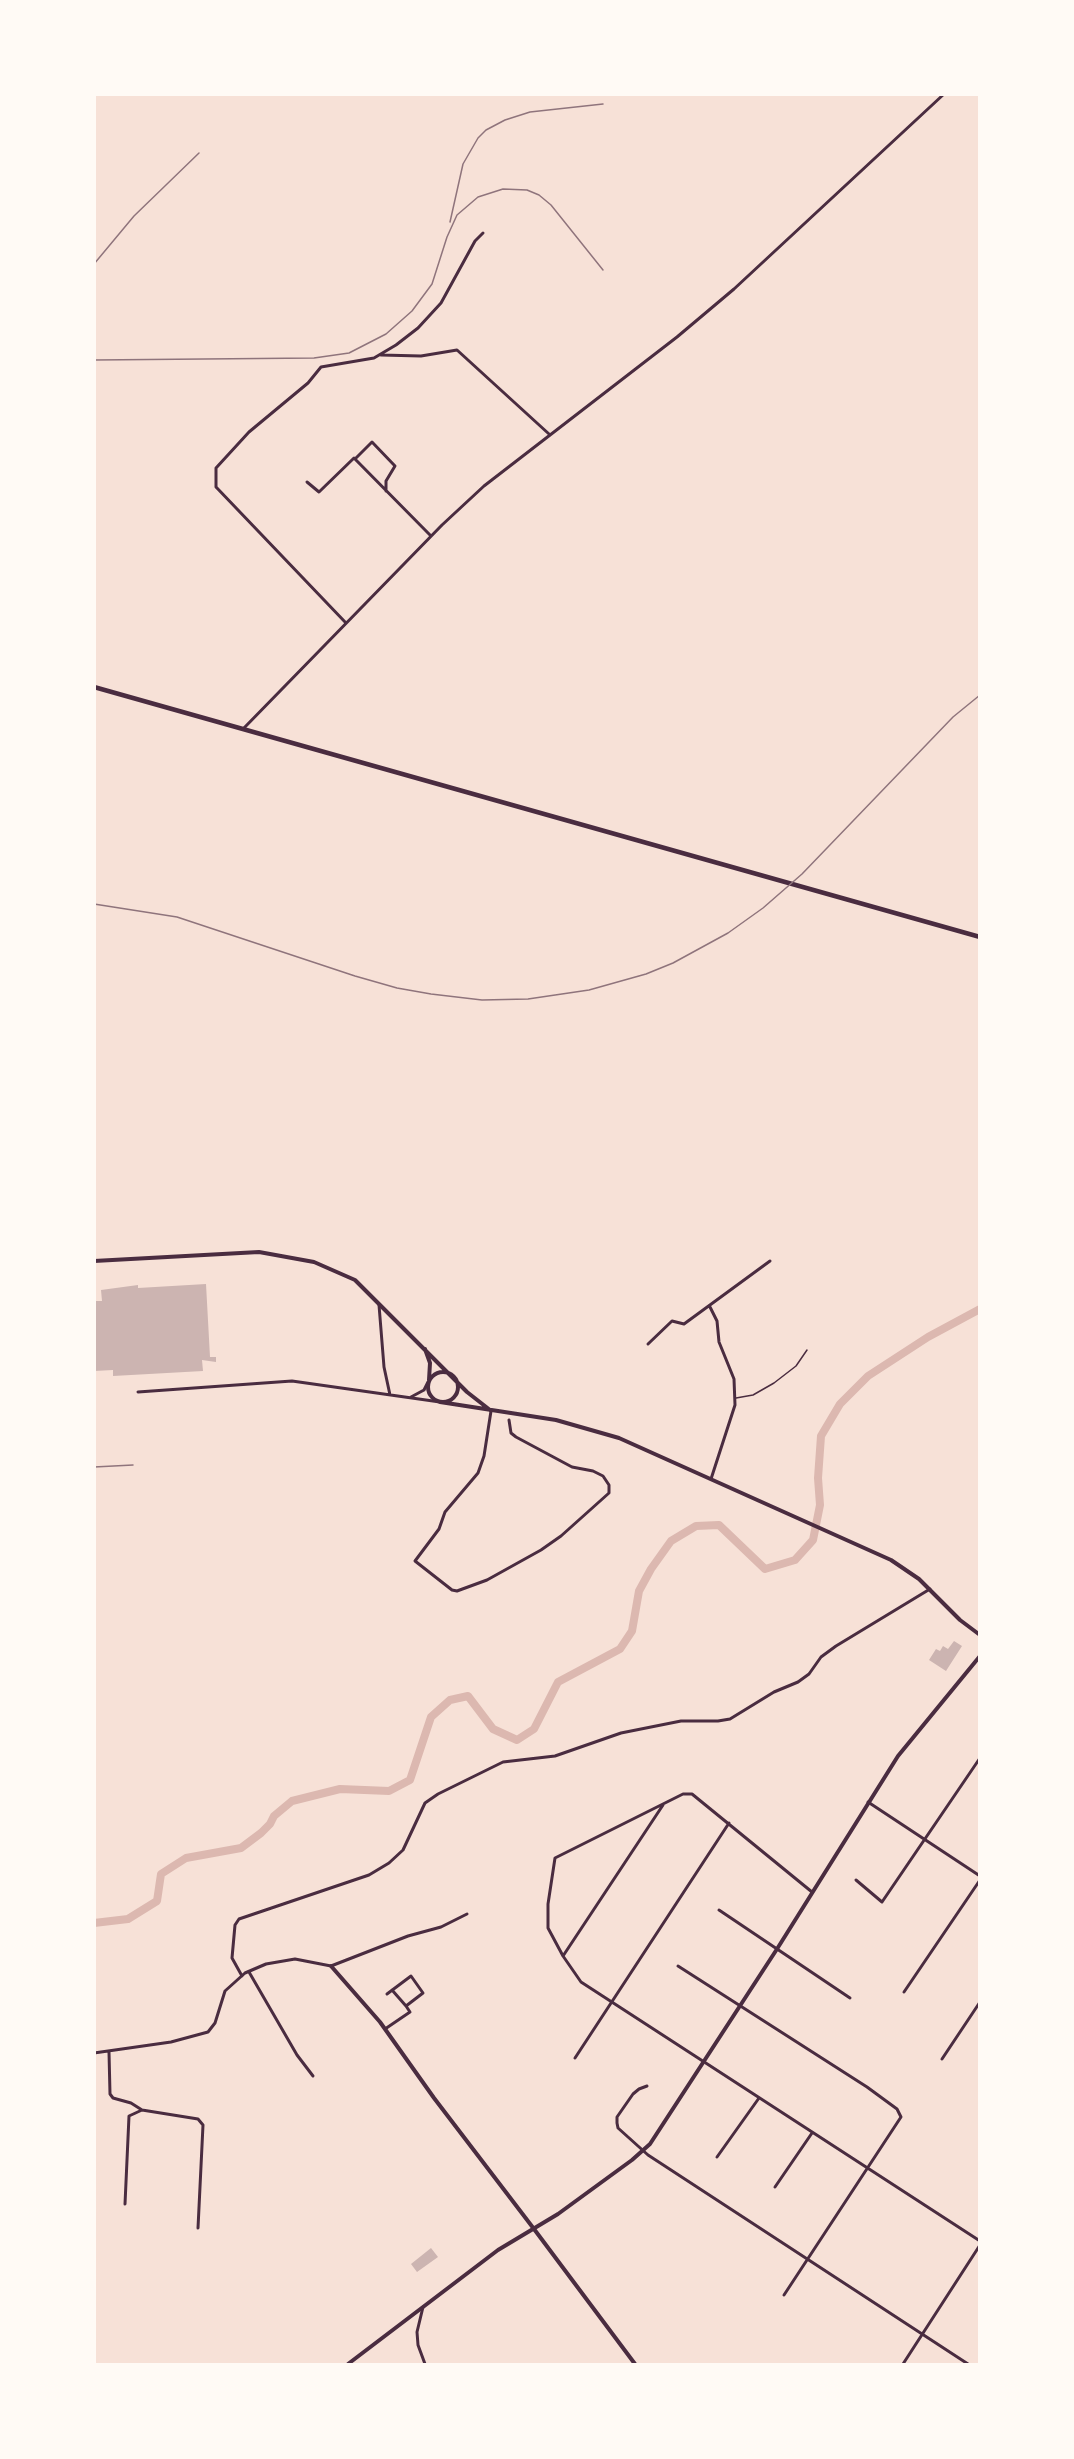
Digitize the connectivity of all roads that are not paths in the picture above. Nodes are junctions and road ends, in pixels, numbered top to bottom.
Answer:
1 (944, 94) edge
2 (483, 233) dead end
3 (381, 355) junction
4 (549, 434) junction
5 (355, 459) junction
6 (307, 482) dead end
7 (386, 491) junction
8 (431, 536) junction
9 (346, 623) junction
10 (94, 687) edge
11 (243, 729) junction
12 (980, 937) edge
13 (94, 1261) edge
14 (770, 1262) dead end
15 (378, 1302) junction
16 (710, 1307) junction
17 (421, 1344) junction
18 (648, 1344) dead end
19 (807, 1350) dead end
20 (454, 1378) junction
21 (429, 1382) junction
22 (138, 1392) dead end
23 (390, 1395) junction
24 (409, 1398) junction
25 (735, 1398) junction
26 (440, 1402) junction
27 (491, 1411) junction
28 (509, 1420) dead end
29 (711, 1479) junction
30 (930, 1589) junction
31 (980, 1635) edge
32 (980, 1656) edge
33 (980, 1758) edge
34 (868, 1802) junction
35 (663, 1805) junction
36 (729, 1823) junction
37 (925, 1840) junction
38 (980, 1876) edge
39 (856, 1880) dead end
40 (980, 1880) edge
41 (812, 1892) junction
42 (719, 1910) dead end
43 (467, 1914) dead end
44 (777, 1949) junction
45 (563, 1956) junction
46 (331, 1966) junction
47 (678, 1966) dead end
48 (249, 1972) junction
49 (242, 1976) junction
50 (392, 1990) junction
51 (904, 1992) dead end
52 (387, 1994) dead end
53 (850, 1998) dead end
54 (611, 2002) junction
55 (980, 2002) edge
56 (741, 2005) junction
57 (406, 2006) junction
58 (385, 2029) junction
59 (109, 2052) junction
60 (94, 2053) edge
61 (575, 2058) dead end
62 (942, 2059) dead end
63 (704, 2061) junction
64 (313, 2076) dead end
65 (647, 2086) dead end
66 (759, 2098) junction
67 (141, 2110) junction
68 (812, 2133) junction
69 (643, 2151) junction
70 (717, 2157) dead end
71 (867, 2168) junction
72 (775, 2187) dead end
73 (125, 2204) dead end
74 (198, 2228) dead end
75 (534, 2229) junction
76 (980, 2243) edge
77 (807, 2260) junction
78 (784, 2295) dead end
79 (423, 2307) junction
80 (922, 2335) junction
81 (348, 2364) edge
82 (425, 2364) edge
83 (635, 2364) edge
84 (903, 2364) edge
85 (968, 2364) edge

1 - 4 street
2 - 3 street
3 - 4 street
3 - 9 street
4 - 8 street
5 - 6 street
5 - 7 street
5 - 7 street
7 - 8 street
8 - 9 street
9 - 11 street
10 - 11 highway
11 - 12 highway
13 - 15 street
14 - 16 street
15 - 17 street
15 - 23 street
16 - 18 street
16 - 25 street
17 - 20 street
17 - 21 street
19 - 25 lane
20 - 21 street
20 - 26 street
20 - 27 street
21 - 24 street
21 - 26 street
22 - 23 street
23 - 24 street
24 - 26 street
25 - 29 street
26 - 27 street
27 - 28 street
27 - 29 street
29 - 30 street
30 - 31 street
30 - 49 street
32 - 34 street
33 - 37 street
34 - 37 street
34 - 41 street
35 - 36 street
35 - 45 street
35 - 45 street
36 - 41 street
36 - 54 street
37 - 38 street
37 - 39 street
40 - 51 street
41 - 44 street
42 - 44 street
43 - 46 street
44 - 53 street
44 - 56 street
45 - 54 street
46 - 48 street
46 - 58 street
47 - 56 street
48 - 49 street
48 - 64 street
49 - 59 street
50 - 52 street
50 - 57 street
50 - 57 street
54 - 61 street
54 - 63 street
55 - 62 street
56 - 63 street
56 - 71 street
57 - 58 street
58 - 75 street
59 - 60 street
59 - 67 street
63 - 66 street
63 - 69 street
65 - 69 street
66 - 68 street
66 - 70 street
67 - 73 street
67 - 74 street
68 - 71 street
68 - 72 street
69 - 75 street
69 - 77 street
71 - 76 street
71 - 77 street
75 - 79 street
75 - 83 street
76 - 80 street
77 - 78 street
77 - 80 street
79 - 81 street
79 - 82 street
80 - 84 street
80 - 85 street

